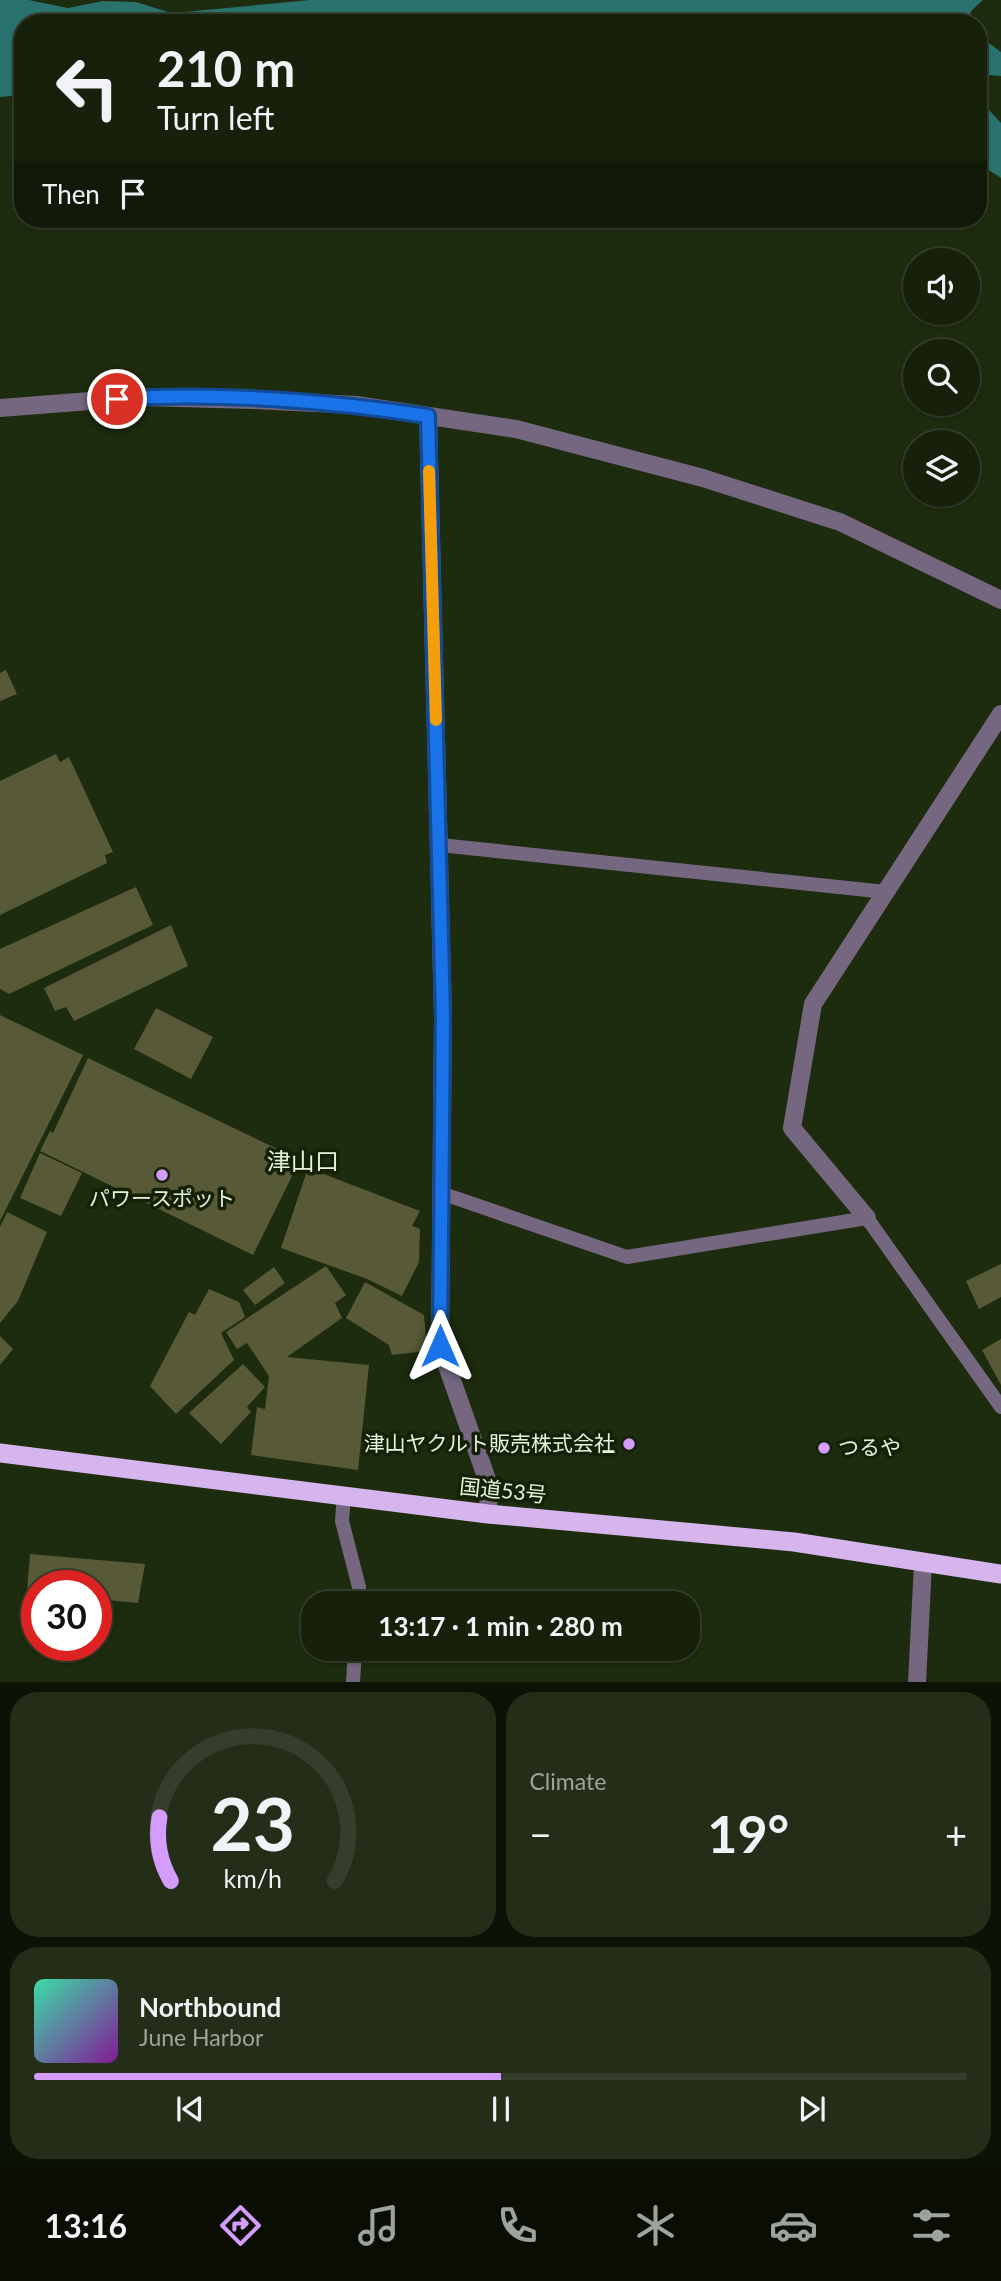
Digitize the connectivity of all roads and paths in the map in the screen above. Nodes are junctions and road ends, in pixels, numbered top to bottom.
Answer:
1 (0, 408) edge
2 (428, 416) junction
3 (1001, 600) edge
4 (1001, 714) edge
5 (440, 845) junction
6 (886, 892) junction
7 (441, 1193) junction
8 (867, 1218) junction
9 (1001, 1407) edge
10 (0, 1453) edge
11 (344, 1494) junction
12 (488, 1514) junction
13 (923, 1563) junction
14 (1001, 1574) edge
15 (359, 1591) edge
16 (354, 1661) edge
17 (353, 1682) edge
18 (917, 1682) edge

1 - 2 street
2 - 3 street
2 - 5 street
4 - 6 street
5 - 6 lane
5 - 7 street
6 - 8 street
7 - 8 lane
7 - 12 street
8 - 9 lane
10 - 11 highway, 国道53号
11 - 12 highway, 国道53号
11 - 15 lane
12 - 13 highway, 国道53号
13 - 14 highway, 国道53号
13 - 18 street
16 - 17 lane

